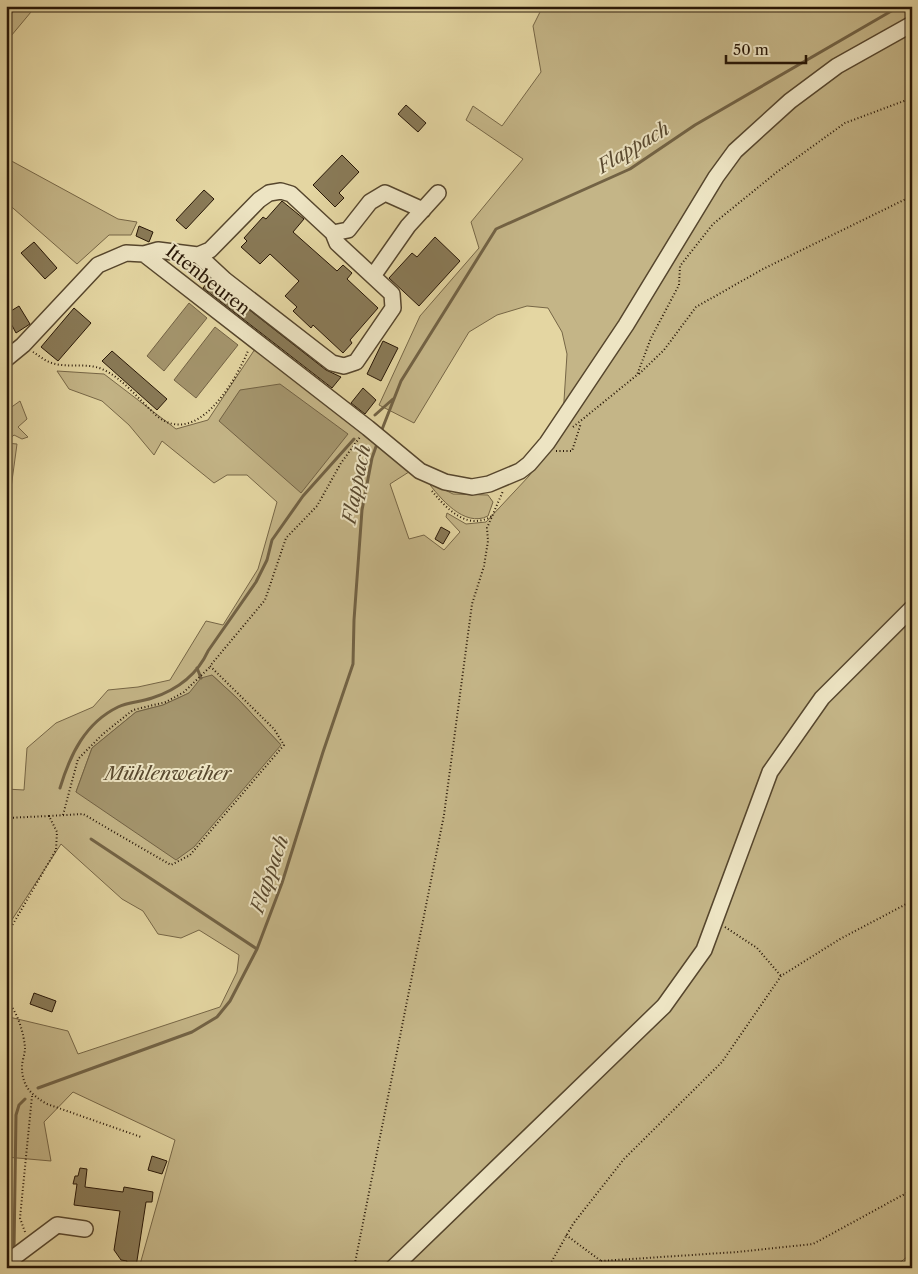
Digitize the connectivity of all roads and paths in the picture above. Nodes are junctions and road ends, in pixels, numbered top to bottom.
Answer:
1 (912, 24) edge
2 (912, 98) edge
3 (438, 193) dead end
4 (912, 196) edge
5 (423, 210) junction
6 (333, 233) junction
7 (144, 254) junction
8 (198, 255) junction
9 (373, 276) junction
10 (254, 339) junction
11 (23, 345) junction
12 (6, 359) edge
13 (637, 375) junction
14 (582, 422) junction
15 (555, 431) junction
16 (375, 434) junction
17 (539, 452) junction
18 (420, 471) junction
19 (500, 481) junction
20 (492, 516) junction
21 (912, 608) edge
22 (210, 666) junction
23 (63, 815) junction
24 (49, 816) junction
25 (6, 818) edge
26 (912, 900) edge
27 (715, 920) junction
28 (6, 936) edge
29 (781, 976) junction
30 (6, 1000) edge
31 (32, 1096) junction
32 (141, 1137) dead end
33 (912, 1190) edge
34 (85, 1229) dead end
35 (566, 1236) junction
36 (29, 1246) junction
37 (6, 1257) edge
38 (912, 1258) edge
39 (601, 1261) junction
40 (354, 1268) edge
41 (393, 1268) edge
42 (548, 1268) edge
43 (597, 1268) edge
44 (900, 1268) edge

1 - 15 street, Ittenbeuren
2 - 13 path
3 - 5 street
4 - 13 path
5 - 6 street
5 - 9 street
6 - 8 street
6 - 9 street
7 - 8 street
7 - 10 street, Ittenbeuren
7 - 11 street, Ittenbeuren
8 - 9 street
10 - 11 path
10 - 16 street, Ittenbeuren
11 - 12 street, Ittenbeuren
13 - 14 path
14 - 15 path
14 - 17 path
15 - 17 street, Ittenbeuren
16 - 18 street, Ittenbeuren
16 - 22 path
17 - 19 street, Ittenbeuren
18 - 19 street, Ittenbeuren
18 - 20 path
19 - 20 path
20 - 40 path
21 - 27 street
22 - 23 path
22 - 23 path
23 - 24 path
24 - 25 path
24 - 28 path
26 - 29 path
27 - 29 path
27 - 41 street
29 - 35 path
30 - 31 path
31 - 32 path
31 - 36 path
33 - 39 path
34 - 36 street
35 - 39 path
35 - 42 path
36 - 37 street
38 - 44 path
39 - 43 path

